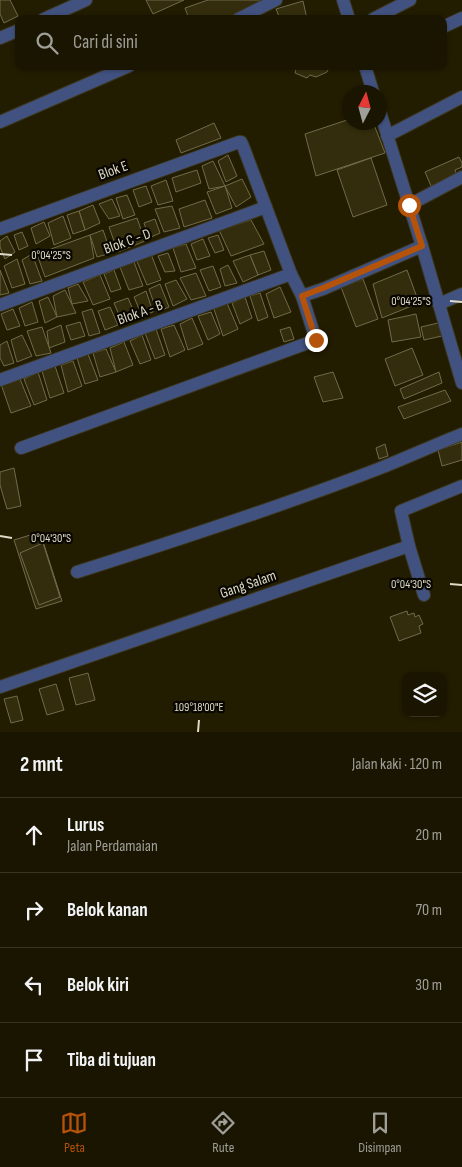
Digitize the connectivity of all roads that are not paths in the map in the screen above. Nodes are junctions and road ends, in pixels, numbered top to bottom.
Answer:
1 (86, 0) edge
2 (276, 0) edge
3 (343, 0) edge
4 (410, 0) edge
5 (53, 15) edge
6 (246, 15) edge
7 (348, 15) edge
8 (381, 15) edge
9 (462, 18) edge
10 (447, 25) edge
11 (15, 32) edge
12 (0, 38) edge
13 (120, 70) edge
14 (366, 70) edge
15 (371, 85) edge
16 (462, 97) edge
17 (0, 122) edge
18 (385, 130) edge
19 (387, 136) junction
20 (462, 178) edge
21 (409, 205) junction
22 (266, 207) junction
23 (0, 228) edge
24 (422, 246) junction
25 (292, 274) junction
26 (462, 294) edge
27 (302, 296) junction
28 (439, 304) junction
29 (0, 305) edge
30 (0, 380) edge
31 (462, 383) edge
32 (462, 434) edge
33 (21, 448) dead end
34 (462, 486) edge
35 (409, 546) junction
36 (77, 572) dead end
37 (424, 596) dead end
38 (0, 687) edge

1 - 5 street
2 - 6 street
3 - 7 street
4 - 8 street
9 - 10 street
11 - 12 street
13 - 17 street
14 - 15 street
16 - 19 street
18 - 19 street
19 - 21 street
20 - 21 street
21 - 24 street
22 - 23 street, Blok E
22 - 25 street
22 - 29 street, Blok C - D
24 - 27 street
24 - 28 street
25 - 27 street
25 - 30 street, Blok A - B
26 - 28 street
27 - 33 street
28 - 31 street
32 - 36 street
34 - 35 street
35 - 37 street
35 - 38 street, Gang Salam

